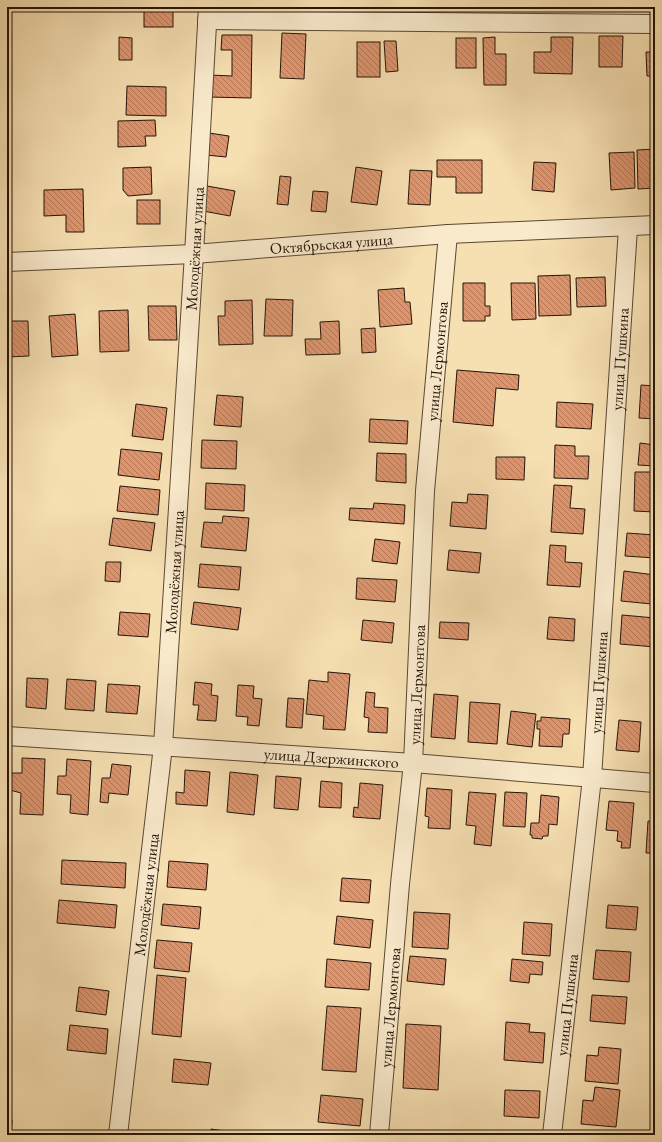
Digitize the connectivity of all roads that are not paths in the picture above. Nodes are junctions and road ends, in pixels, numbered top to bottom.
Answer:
1 (208, 14) edge
2 (655, 24) edge
3 (655, 225) edge
4 (628, 228) junction
5 (448, 234) junction
6 (194, 254) junction
7 (7, 262) edge
8 (7, 736) edge
9 (163, 746) junction
10 (413, 763) junction
11 (592, 778) junction
12 (655, 783) edge
13 (118, 1135) edge
14 (379, 1135) edge
15 (552, 1135) edge

1 - 2 street
1 - 6 street, Молодёжная улица
3 - 4 street, Октябрьская улица
4 - 5 street, Октябрьская улица
4 - 11 street, улица Пушкина
5 - 6 street, Октябрьская улица
5 - 10 street, улица Лермонтова
6 - 7 street, Октябрьская улица
6 - 9 street, Молодёжная улица
8 - 9 street, улица Дзержинского
9 - 10 street, улица Дзержинского
9 - 13 street, Молодёжная улица
10 - 11 street, улица Дзержинского
10 - 14 street, улица Лермонтова
11 - 12 street, улица Дзержинского
11 - 15 street, улица Пушкина

